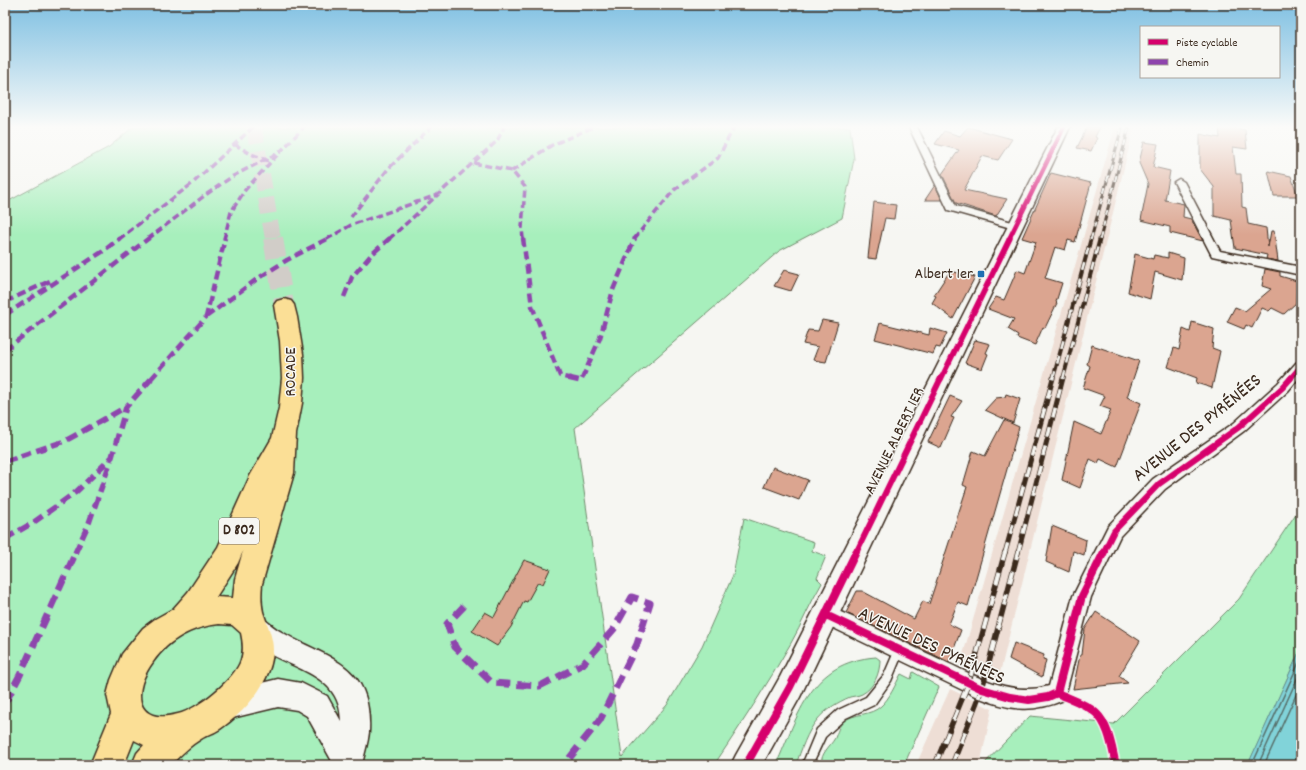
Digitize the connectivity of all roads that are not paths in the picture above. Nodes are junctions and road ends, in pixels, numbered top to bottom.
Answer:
1 (930, 163) edge
2 (1046, 163) edge
3 (1179, 182) dead end
4 (1015, 226) junction
5 (1301, 271) edge
6 (284, 305) tunnel mouth
7 (1301, 366) edge
8 (284, 439) junction
9 (826, 615) junction
10 (184, 618) junction
11 (252, 624) junction
12 (899, 649) junction
13 (226, 705) junction
14 (127, 715) junction
15 (188, 728) junction
16 (347, 763) edge
17 (808, 764) edge
18 (107, 765) edge
19 (149, 765) edge
20 (746, 765) edge

1 - 4 street
2 - 4 main road, AVENUE ALBERT 1ER
3 - 5 street
4 - 9 main road, AVENUE ALBERT 1ER
6 - 8 main road, ROCADE / D 802
7 - 12 street, AVENUE DES PYRÉNÉES
8 - 10 main road, D 802
8 - 11 main road, D 802
9 - 12 street, AVENUE DES PYRÉNÉES
9 - 20 main road, AVENUE ALBERT 1ER
10 - 11 main road
10 - 14 main road
11 - 13 main road
11 - 16 main road
12 - 17 lane
13 - 15 main road
13 - 16 main road
14 - 15 main road
14 - 18 main road
15 - 19 main road

